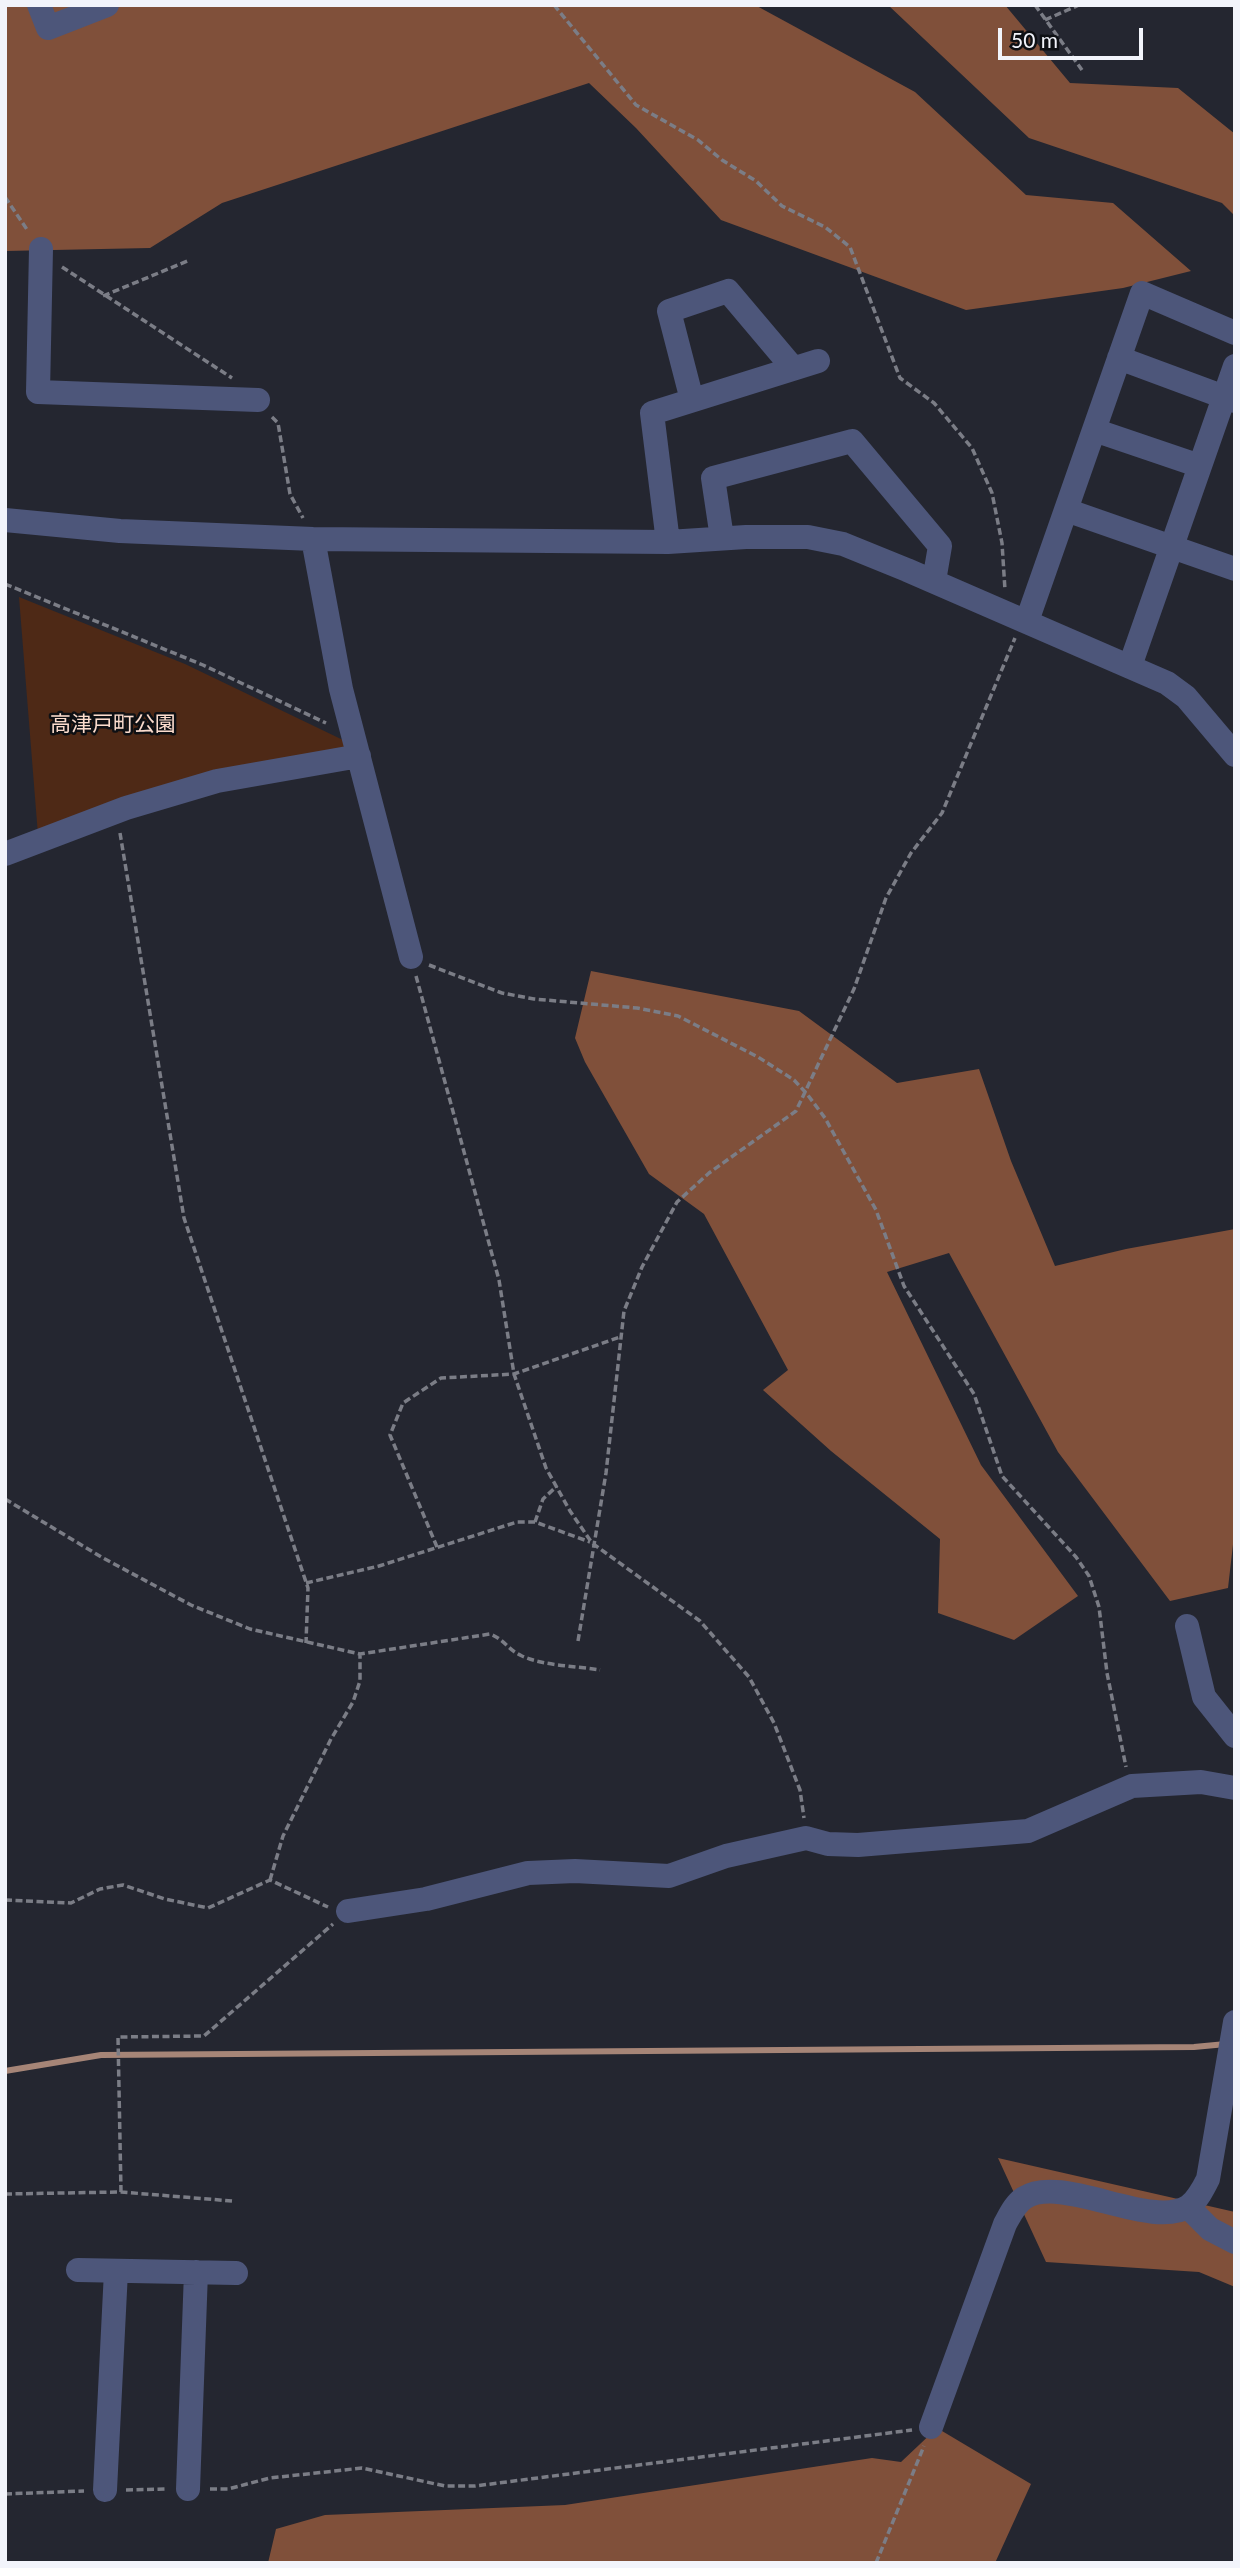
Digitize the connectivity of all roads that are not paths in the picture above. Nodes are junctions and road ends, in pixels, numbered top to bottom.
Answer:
1 (38, 5) edge
2 (107, 5) edge
3 (41, 249) road end
4 (1235, 333) edge
5 (1119, 358) junction
6 (818, 361) dead end
7 (1235, 366) edge
8 (793, 368) junction
9 (1229, 399) edge
10 (258, 400) road end
11 (692, 400) junction
12 (1094, 430) junction
13 (1200, 466) junction
14 (1066, 510) junction
15 (5, 520) edge
16 (722, 538) junction
17 (313, 539) junction
18 (668, 542) junction
19 (1172, 547) junction
20 (1235, 569) edge
21 (934, 582) junction
22 (1017, 617) junction
23 (1130, 666) junction
24 (356, 746) junction
25 (1235, 755) edge
26 (5, 854) edge
27 (411, 957) road end
28 (1187, 1626) dead end
29 (1235, 1736) edge
30 (1235, 1788) edge
31 (348, 1911) road end
32 (1235, 2022) edge
33 (1188, 2207) junction
34 (1235, 2242) edge
35 (78, 2270) dead end
36 (116, 2271) junction
37 (196, 2272) junction
38 (236, 2273) dead end
39 (932, 2427) road end
40 (188, 2489) dead end
41 (105, 2490) dead end

1 - 2 street
3 - 10 street
4 - 5 street
5 - 9 street
5 - 12 street
6 - 8 street
7 - 9 street
8 - 11 street
8 - 11 street
9 - 13 street
11 - 18 street
12 - 13 street
12 - 14 street
13 - 19 street
14 - 19 street
14 - 22 street
15 - 17 street
16 - 18 street
16 - 21 street
16 - 21 street
17 - 18 street
17 - 24 street
19 - 20 street
19 - 23 street
21 - 22 street
22 - 23 street
23 - 25 street
24 - 26 street
24 - 27 street
28 - 29 street
30 - 31 street
32 - 33 street
33 - 34 street
33 - 39 street
35 - 36 street
36 - 37 street
36 - 41 street
37 - 38 street
37 - 40 street

